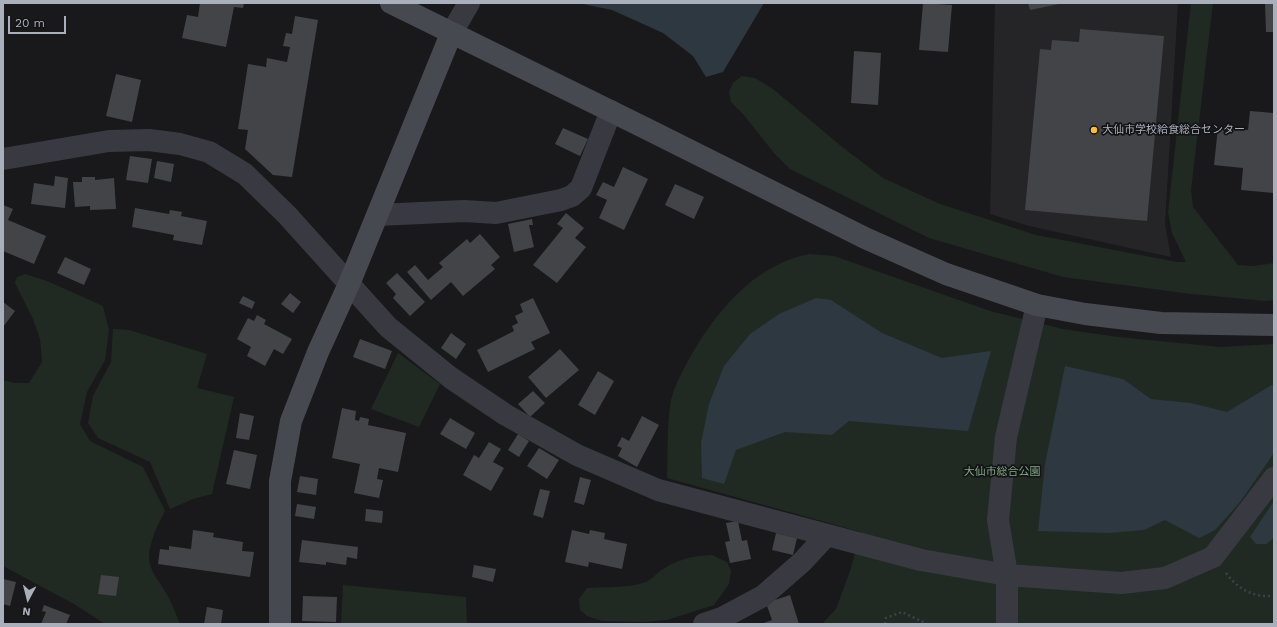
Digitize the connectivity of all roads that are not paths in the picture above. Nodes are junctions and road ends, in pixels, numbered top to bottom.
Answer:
1 (391, 3) edge
2 (469, 3) edge
3 (451, 34) junction
4 (611, 111) junction
5 (3, 159) edge
6 (378, 215) junction
7 (349, 284) junction
8 (1036, 305) junction
9 (1274, 325) edge
10 (1274, 478) edge
11 (827, 534) junction
12 (1007, 575) junction
13 (280, 624) edge
14 (704, 624) edge
15 (1007, 624) edge

1 - 3 street
2 - 3 street
3 - 4 street
3 - 6 street
4 - 6 street
4 - 8 street
5 - 7 street
6 - 7 street
7 - 11 street
7 - 13 street
8 - 9 street
8 - 12 street
10 - 12 street
11 - 12 street
11 - 14 street
12 - 15 street

